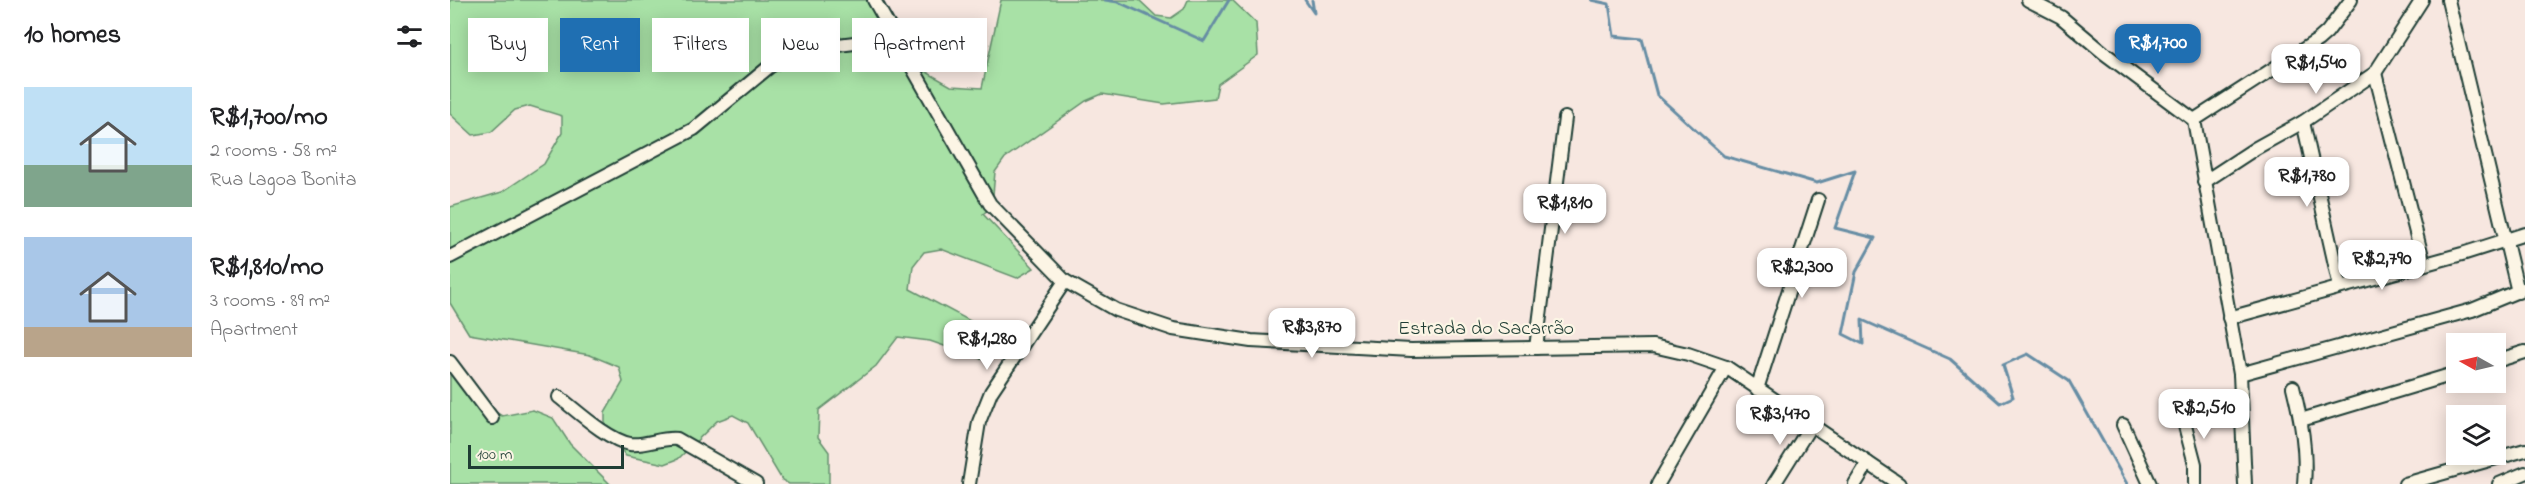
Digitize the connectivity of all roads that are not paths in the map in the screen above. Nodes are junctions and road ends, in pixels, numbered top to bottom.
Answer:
1 (874, 0) edge
2 (2028, 0) edge
3 (2351, 0) edge
4 (2422, 0) edge
5 (2448, 0) edge
6 (884, 18) edge
7 (852, 43) edge
8 (915, 72) edge
9 (2375, 73) junction
10 (1565, 118) dead end
11 (2194, 120) junction
12 (2303, 122) junction
13 (2204, 182) junction
14 (1818, 200) dead end
15 (2525, 234) edge
16 (2505, 241) junction
17 (450, 257) edge
18 (2424, 264) junction
19 (1065, 281) junction
20 (2340, 287) junction
21 (2521, 290) edge
22 (2229, 318) junction
23 (1536, 348) junction
24 (2525, 352) edge
25 (2506, 358) edge
26 (450, 362) edge
27 (1726, 368) junction
28 (2240, 374) junction
29 (2446, 376) edge
30 (2293, 387) dead end
31 (1757, 388) junction
32 (559, 398) dead end
33 (2178, 399) dead end
34 (492, 418) dead end
35 (2301, 420) junction
36 (1811, 424) junction
37 (2124, 425) dead end
38 (2525, 450) edge
39 (1868, 463) junction
40 (2525, 473) edge
41 (756, 484) edge
42 (969, 484) edge
43 (1658, 484) edge
44 (1774, 484) edge
45 (1855, 484) edge
46 (1899, 484) edge
47 (2150, 484) edge
48 (2195, 484) edge
49 (2245, 484) edge
50 (2304, 484) edge
51 (2405, 484) edge
52 (2499, 484) edge

1 - 6 street, Estrada do Sacarrão
2 - 11 street
3 - 11 street
4 - 9 street
5 - 16 street
7 - 17 street
8 - 19 street, Estrada do Sacarrão
9 - 12 street
9 - 18 street
10 - 23 street
11 - 13 street
12 - 13 street
12 - 20 street
13 - 22 street
14 - 31 street
15 - 16 street
16 - 18 street
16 - 21 street
18 - 20 street
19 - 23 street, Estrada do Sacarrão
19 - 42 street
20 - 22 street
21 - 28 street
22 - 28 street
23 - 27 street, Estrada do Sacarrão
24 - 25 street
26 - 34 street
27 - 31 street, Estrada do Sacarrão
27 - 43 street
28 - 49 street
29 - 35 street
30 - 35 street
31 - 36 street, Estrada do Sacarrão
32 - 41 street
33 - 48 street
35 - 50 street
36 - 39 street, Estrada do Sacarrão
36 - 44 street
37 - 47 street
38 - 51 street
39 - 45 street
39 - 46 street, Estrada do Sacarrão
40 - 52 street

